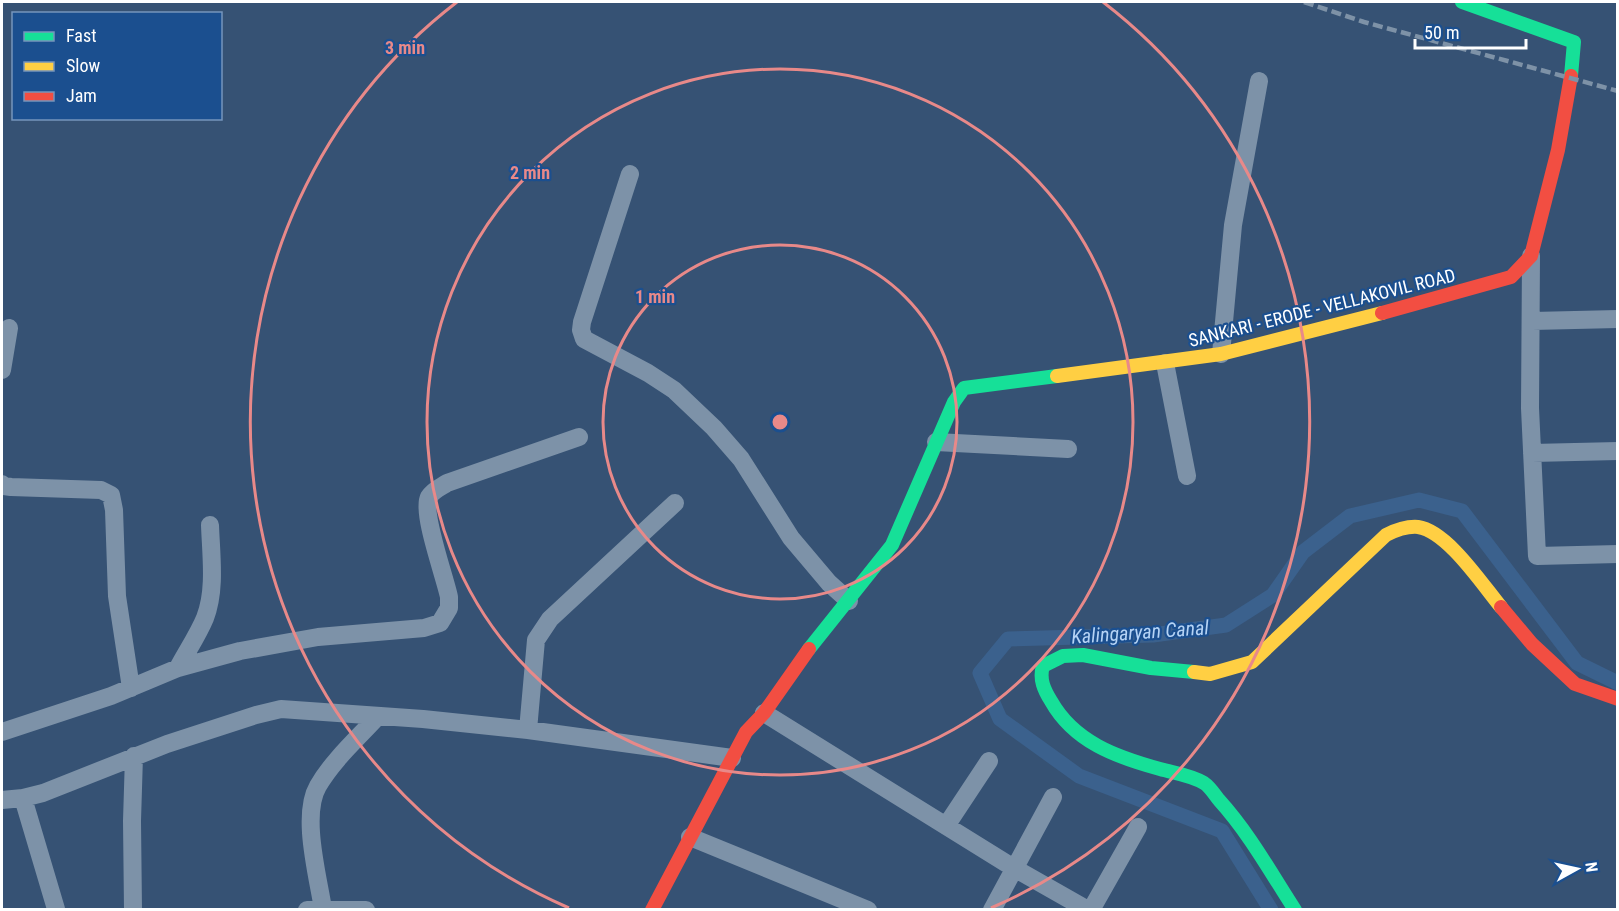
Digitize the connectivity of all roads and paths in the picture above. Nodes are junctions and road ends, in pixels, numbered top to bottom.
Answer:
1 (1462, 2) edge
2 (1259, 81) dead end
3 (630, 174) dead end
4 (1531, 256) junction
5 (1617, 319) edge
6 (1532, 321) junction
7 (9, 328) dead end
8 (1221, 354) junction
9 (1165, 363) junction
10 (2, 370) edge
11 (579, 437) dead end
12 (936, 442) junction
13 (1068, 449) dead end
14 (1617, 451) edge
15 (1532, 453) junction
16 (1187, 476) dead end
17 (2, 483) edge
18 (675, 503) dead end
19 (210, 525) dead end
20 (1617, 554) edge
21 (849, 601) junction
22 (178, 668) junction
23 (131, 688) junction
24 (1617, 699) edge
25 (764, 713) junction
26 (378, 716) junction
27 (528, 730) junction
28 (2, 732) edge
29 (134, 756) junction
30 (732, 758) junction
31 (989, 760) dead end
32 (23, 798) junction
33 (1053, 798) dead end
34 (2, 800) edge
35 (946, 826) junction
36 (1138, 827) dead end
37 (690, 837) junction
38 (1014, 868) junction
39 (57, 909) edge
40 (134, 909) edge
41 (315, 909) edge
42 (366, 909) edge
43 (652, 909) edge
44 (868, 909) edge
45 (992, 909) edge
46 (1089, 909) edge
47 (1295, 909) edge

1 - 4 main road
2 - 8 street
3 - 21 street
4 - 6 street
4 - 8 main road, SANKARI - ERODE - VELLAKOVIL ROAD
5 - 6 street
6 - 15 street
7 - 10 street
8 - 9 main road, SANKARI - ERODE - VELLAKOVIL ROAD
9 - 12 main road, SANKARI - ERODE - VELLAKOVIL ROAD
9 - 16 street
11 - 22 street
12 - 13 street
12 - 21 main road, SANKARI - ERODE - VELLAKOVIL ROAD
14 - 15 street
15 - 20 street
17 - 23 street
18 - 27 street
19 - 22 street
21 - 25 main road, SANKARI - ERODE - VELLAKOVIL ROAD
22 - 23 street
23 - 28 street
24 - 47 main road
25 - 30 main road, SANKARI - ERODE - VELLAKOVIL ROAD
25 - 35 street
26 - 27 street
26 - 29 street
26 - 41 street
27 - 30 street
29 - 32 street
29 - 40 street
30 - 37 main road, SANKARI - ERODE - VELLAKOVIL ROAD
31 - 35 street
32 - 34 street
32 - 39 street
33 - 38 street
35 - 38 street
36 - 46 street
37 - 43 main road, SANKARI - ERODE - VELLAKOVIL ROAD
37 - 44 street
38 - 45 street
38 - 46 street
41 - 42 street

